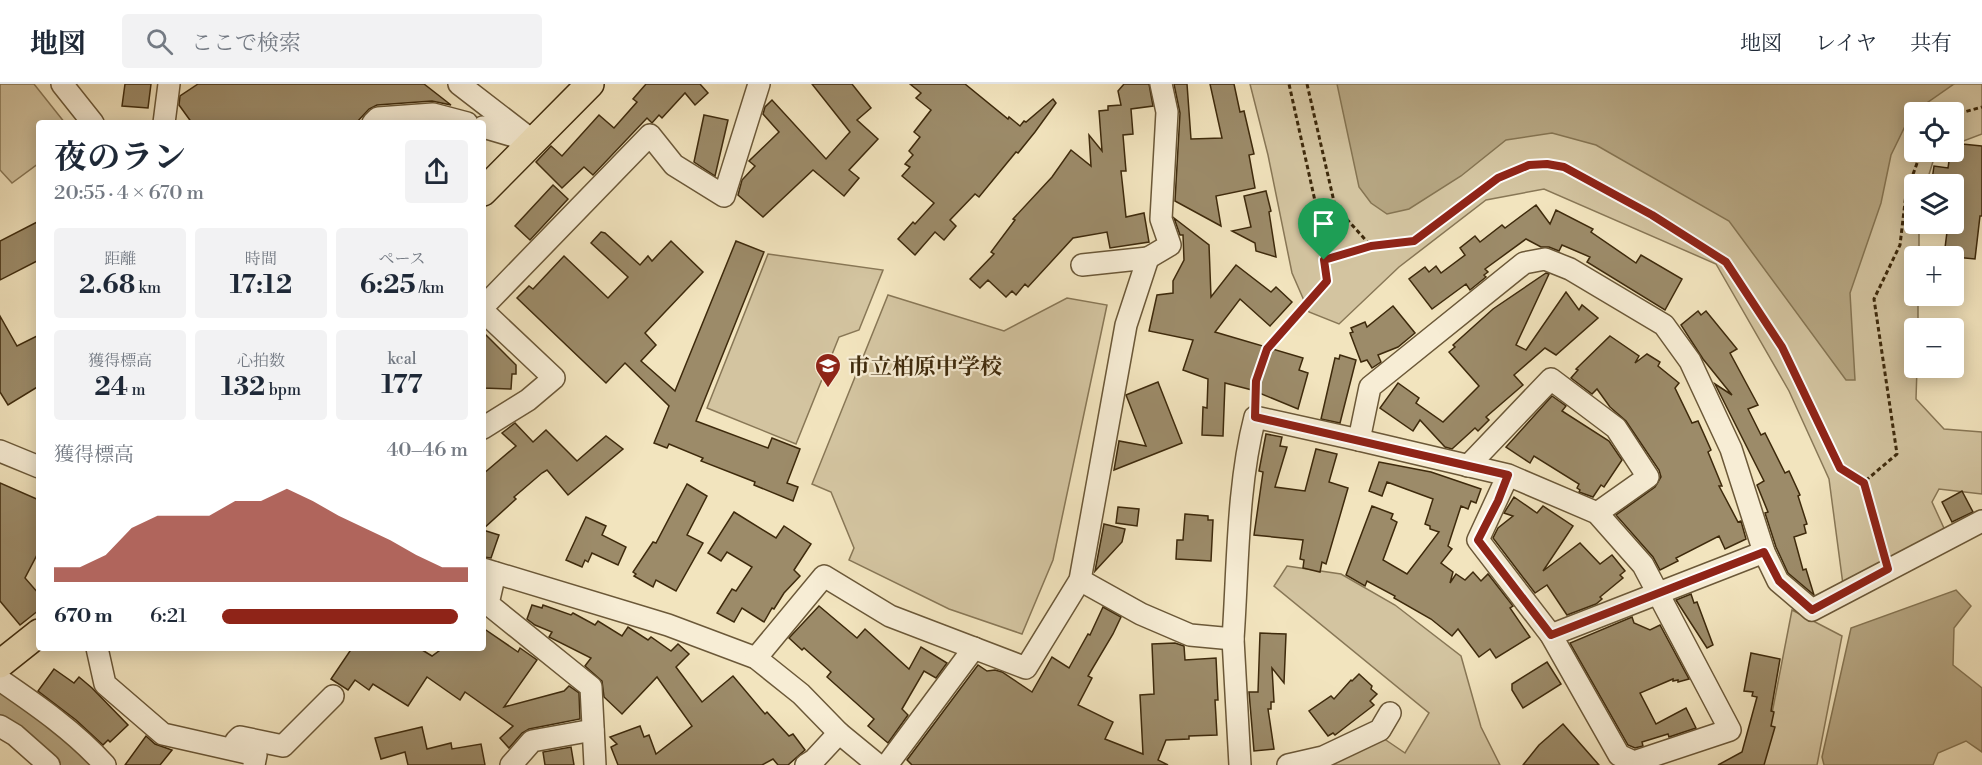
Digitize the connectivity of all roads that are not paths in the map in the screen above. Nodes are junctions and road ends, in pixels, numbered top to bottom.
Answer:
1 (62, 84) edge
2 (169, 84) edge
3 (459, 84) edge
4 (590, 84) edge
5 (759, 84) edge
6 (1161, 84) edge
7 (91, 120) edge
8 (164, 120) edge
9 (376, 120) edge
10 (456, 120) edge
11 (486, 128) edge
12 (533, 141) junction
13 (486, 189) edge
14 (1148, 258) junction
15 (1082, 265) dead end
16 (486, 304) edge
17 (486, 314) edge
18 (486, 426) edge
19 (1359, 440) junction
20 (0, 451) edge
21 (36, 466) edge
22 (1468, 466) junction
23 (1508, 475) junction
24 (1597, 513) junction
25 (1982, 521) edge
26 (1764, 552) junction
27 (489, 571) edge
28 (1080, 580) junction
29 (1657, 593) junction
30 (36, 635) edge
31 (1551, 635) junction
32 (1233, 639) junction
33 (974, 648) junction
34 (98, 651) edge
35 (756, 657) junction
36 (0, 664) edge
37 (0, 680) edge
38 (333, 696) dead end
39 (1390, 713) dead end
40 (0, 726) edge
41 (593, 730) junction
42 (839, 733) junction
43 (231, 749) junction
44 (49, 765) edge
45 (105, 765) edge
46 (254, 765) edge
47 (511, 765) edge
48 (596, 765) edge
49 (806, 765) edge
50 (878, 765) edge
51 (887, 765) edge
52 (1240, 765) edge
53 (1288, 765) edge

1 - 7 street
2 - 8 street
3 - 12 street
4 - 12 main road
5 - 16 street
6 - 14 street
9 - 10 street
11 - 12 street
12 - 13 main road
14 - 15 street
14 - 28 street
17 - 18 street
19 - 22 street
19 - 26 street
19 - 32 street
20 - 21 street
22 - 23 street
22 - 24 street
23 - 24 street
23 - 31 street
24 - 29 street
25 - 26 street
26 - 29 street
27 - 35 street
27 - 41 street
28 - 32 street
28 - 33 street
29 - 31 street
29 - 31 street
30 - 36 main road
32 - 52 street
33 - 35 street
33 - 51 street
34 - 43 street
35 - 42 street
37 - 45 street
38 - 43 street
39 - 53 street
40 - 44 street
41 - 47 street
41 - 48 street
42 - 49 street
42 - 50 street
43 - 46 street

